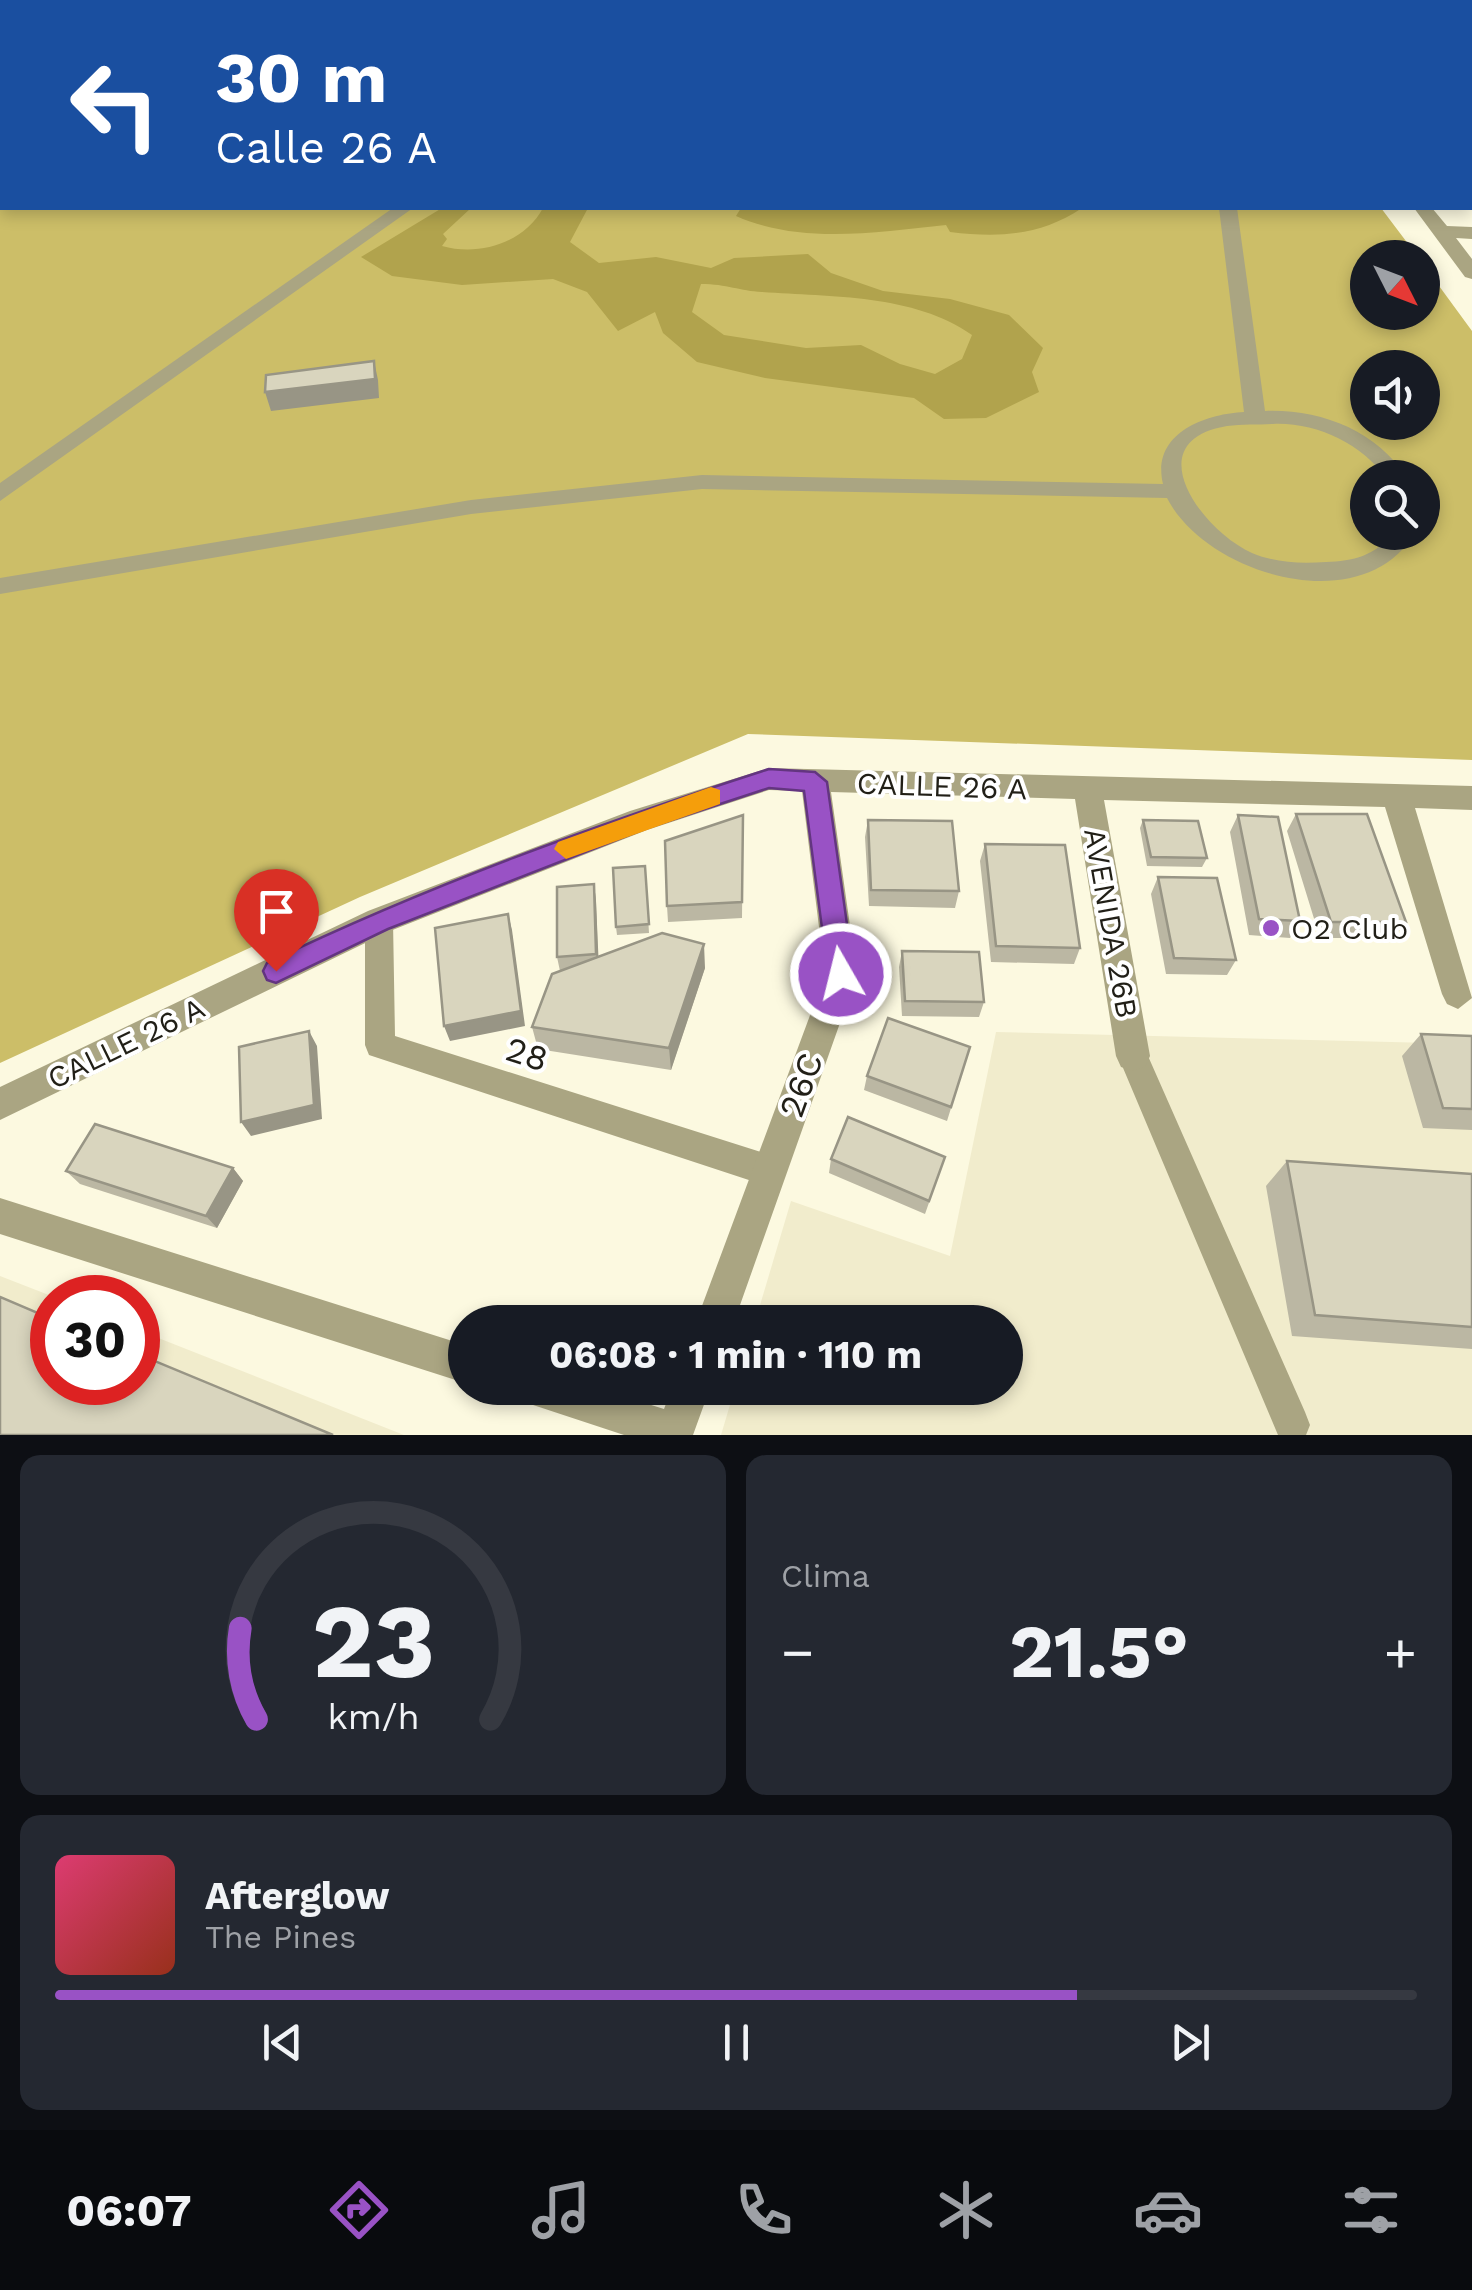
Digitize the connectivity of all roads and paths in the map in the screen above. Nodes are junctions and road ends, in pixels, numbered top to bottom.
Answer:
1 (401, 210) edge
2 (1228, 210) edge
3 (1424, 210) edge
4 (1440, 232) junction
5 (1472, 233) edge
6 (1472, 273) edge
7 (1256, 415) junction
8 (1380, 460) edge
9 (1171, 491) junction
10 (0, 494) edge
11 (1391, 550) edge
12 (0, 586) edge
13 (815, 782) junction
14 (1088, 790) junction
15 (1397, 798) junction
16 (1472, 798) edge
17 (379, 921) junction
18 (1458, 994) dead end
19 (1133, 1056) joint
20 (0, 1104) edge
21 (770, 1171) junction
22 (0, 1216) edge
23 (721, 1305) edge
24 (448, 1359) edge
25 (591, 1405) edge
26 (686, 1405) edge
27 (1292, 1424) dead end
28 (677, 1433) edge

1 - 10 lane
2 - 7 lane
3 - 4 street
4 - 5 street
4 - 6 street
7 - 8 lane
7 - 9 lane
9 - 11 lane
9 - 12 lane
13 - 14 street, CALLE 26 A
13 - 17 street, CALLE 26 A
13 - 21 street, 26C
14 - 15 street, CALLE 26 A
14 - 19 street, AVENIDA 26B
15 - 16 street, CALLE 26 A
15 - 18 street
17 - 20 street, CALLE 26 A
17 - 21 lane, 28
19 - 27 lane
21 - 23 street, 26C
22 - 24 street
25 - 28 street
26 - 28 street

